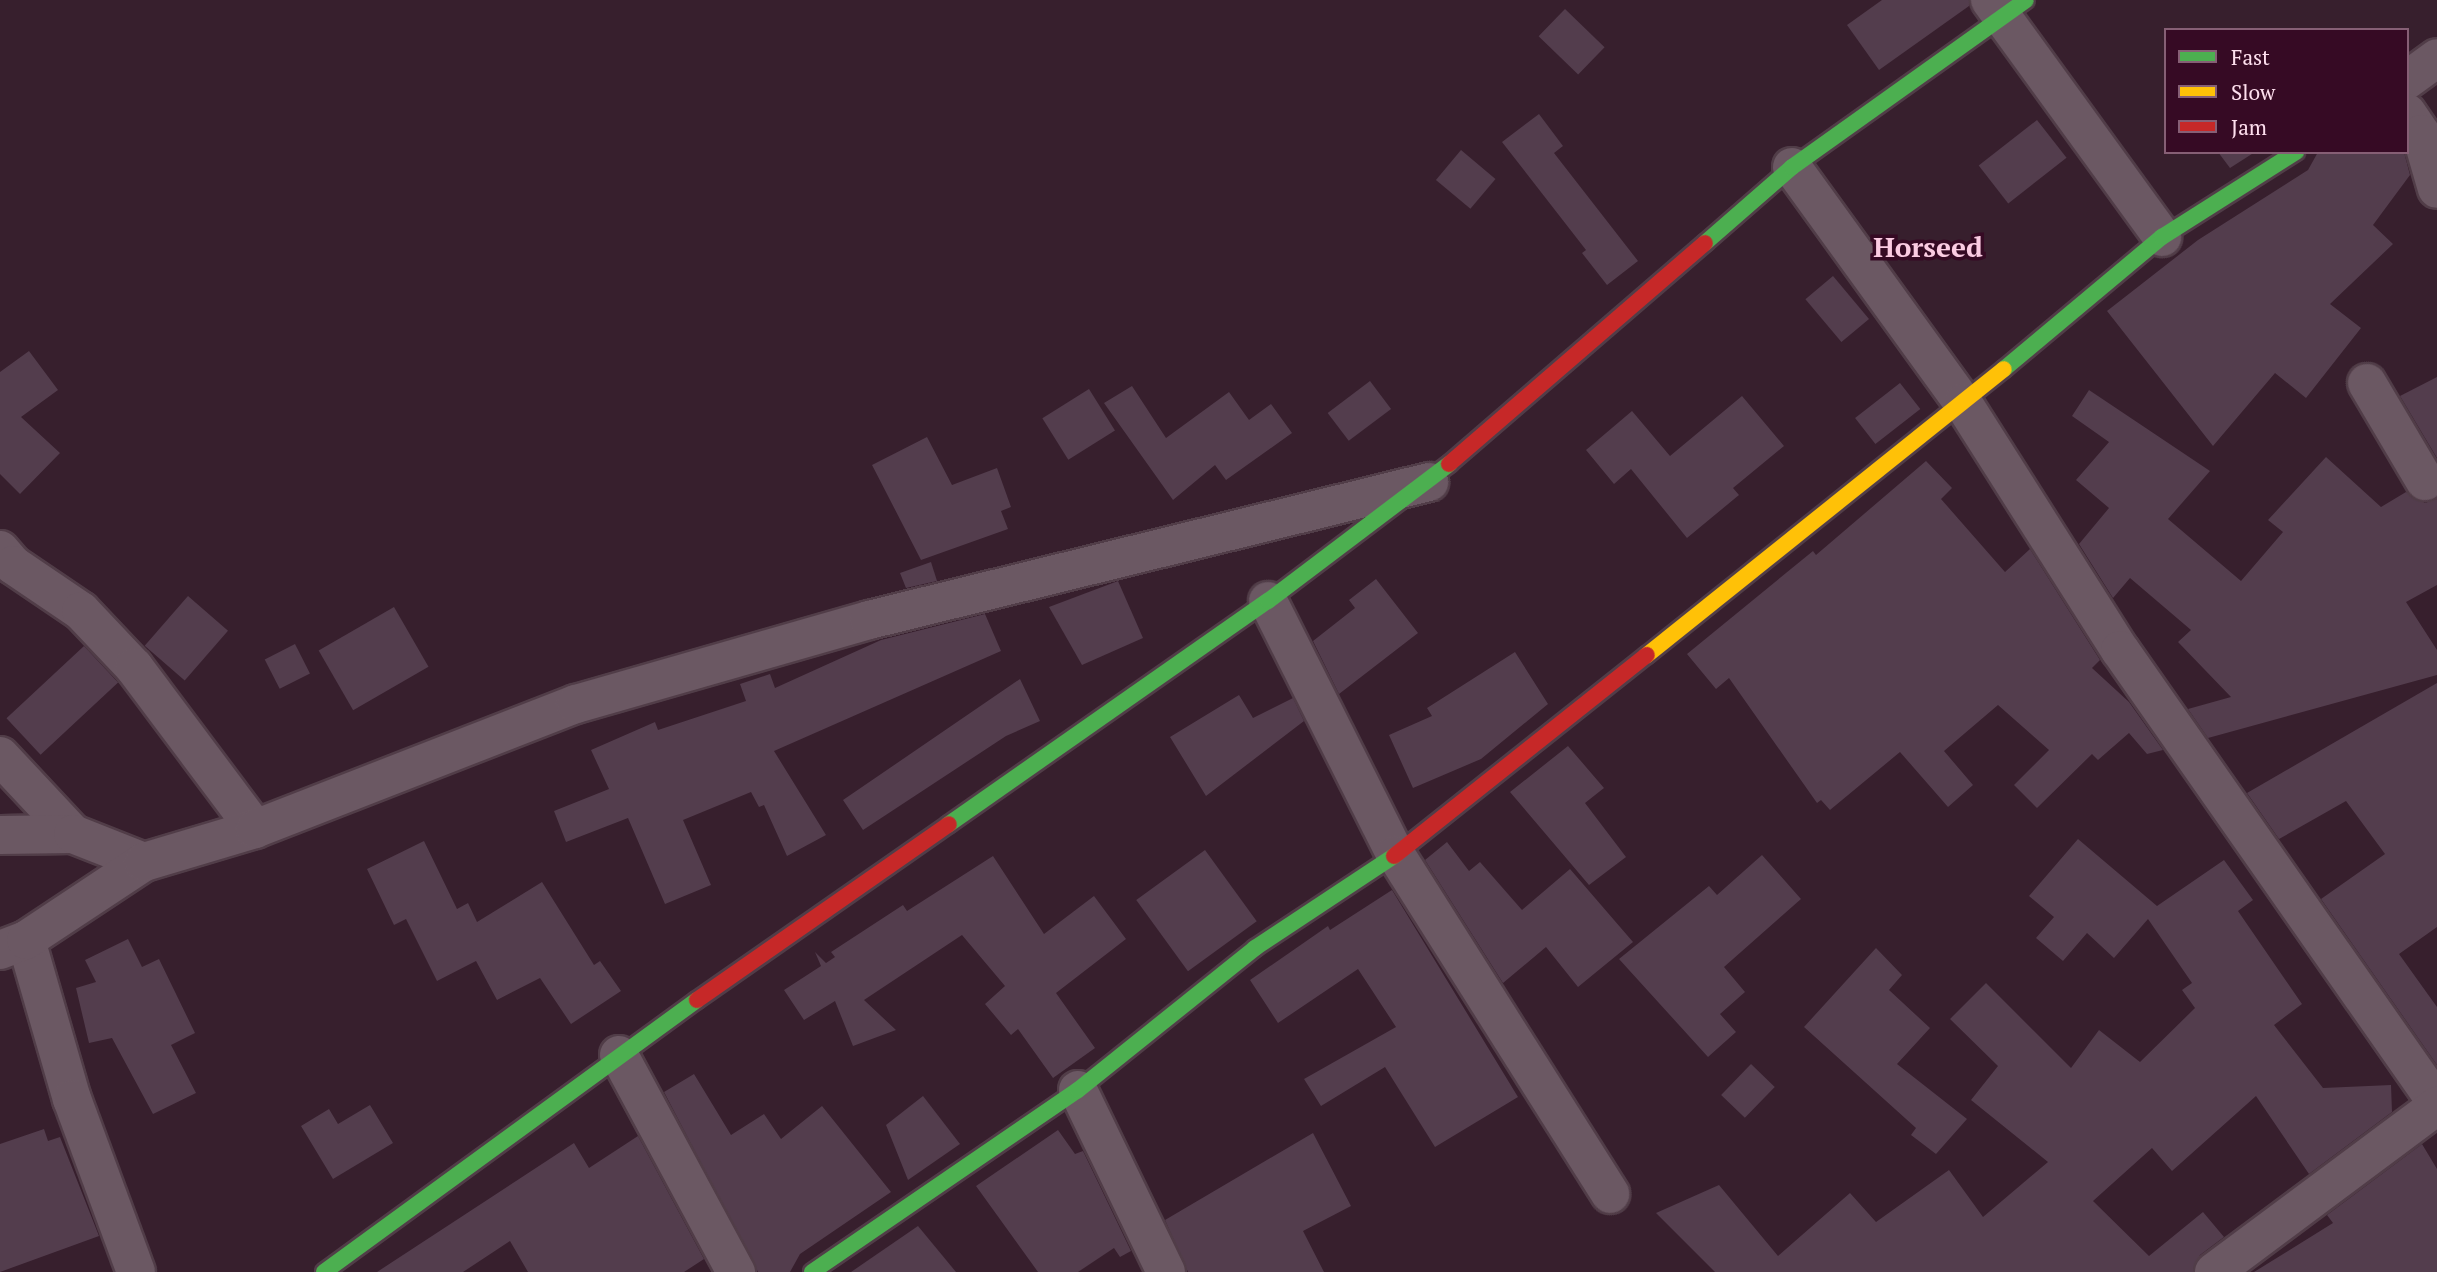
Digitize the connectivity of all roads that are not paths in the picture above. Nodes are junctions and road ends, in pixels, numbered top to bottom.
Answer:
1 (2006, 6) edge
2 (2437, 58) edge
3 (2409, 79) edge
4 (2422, 129) edge
5 (2293, 154) edge
6 (1791, 167) junction
7 (2437, 189) edge
8 (2162, 237) junction
9 (2367, 383) dead end
10 (1963, 403) junction
11 (2426, 481) dead end
12 (1429, 482) junction
13 (0, 550) edge
14 (1268, 601) junction
15 (0, 757) edge
16 (255, 829) junction
17 (74, 834) junction
18 (0, 835) edge
19 (1396, 855) junction
20 (144, 862) junction
21 (13, 945) edge
22 (619, 1055) junction
23 (1077, 1090) junction
24 (2437, 1105) edge
25 (1609, 1194) dead end
26 (136, 1272) edge
27 (324, 1272) edge
28 (736, 1272) edge
29 (811, 1272) edge
30 (1166, 1272) edge
31 (2214, 1272) edge

1 - 6 street
1 - 8 street
2 - 3 street
4 - 7 street
5 - 8 street
6 - 10 street
6 - 12 street
8 - 10 street
9 - 11 street
10 - 19 street
10 - 24 street
12 - 14 street
12 - 16 street
13 - 16 street
14 - 19 street
14 - 22 street
15 - 17 street
16 - 20 street
17 - 18 street
17 - 20 street
19 - 23 street
19 - 25 street
20 - 21 street
21 - 26 street
22 - 27 street
22 - 28 street
23 - 29 street
23 - 30 street
24 - 31 street

